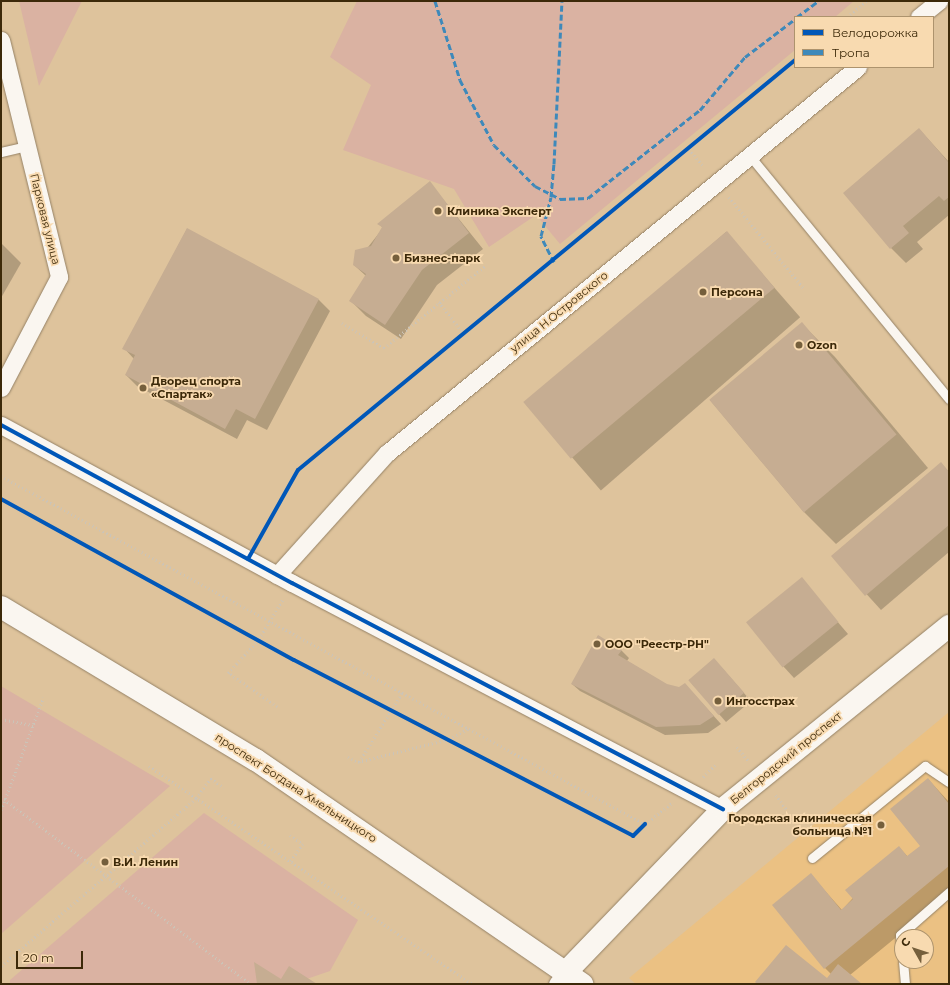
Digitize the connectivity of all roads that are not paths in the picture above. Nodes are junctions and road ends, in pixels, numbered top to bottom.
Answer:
1 (939, 1) edge
2 (920, 16) edge
3 (1, 40) edge
4 (857, 68) edge
5 (27, 146) junction
6 (1, 152) edge
7 (750, 156) junction
8 (1, 388) edge
9 (949, 399) edge
10 (1, 425) edge
11 (277, 575) junction
12 (1, 607) edge
13 (949, 626) edge
14 (949, 782) edge
15 (723, 809) junction
16 (812, 858) dead end
17 (949, 892) edge
18 (907, 929) edge
19 (904, 969) edge
20 (568, 978) edge
21 (906, 984) edge

1 - 2 street
3 - 5 street, Парковая улица
4 - 7 street, улица Н.Островского
5 - 6 lane
5 - 8 street, Парковая улица
7 - 9 lane
7 - 11 street, улица Н.Островского
10 - 11 street
11 - 15 street
12 - 20 main road, проспект Богдана Хмельницкого
13 - 15 main road, Белгородский проспект
14 - 16 lane
15 - 20 main road, Белгородский проспект
17 - 18 lane
19 - 21 lane

